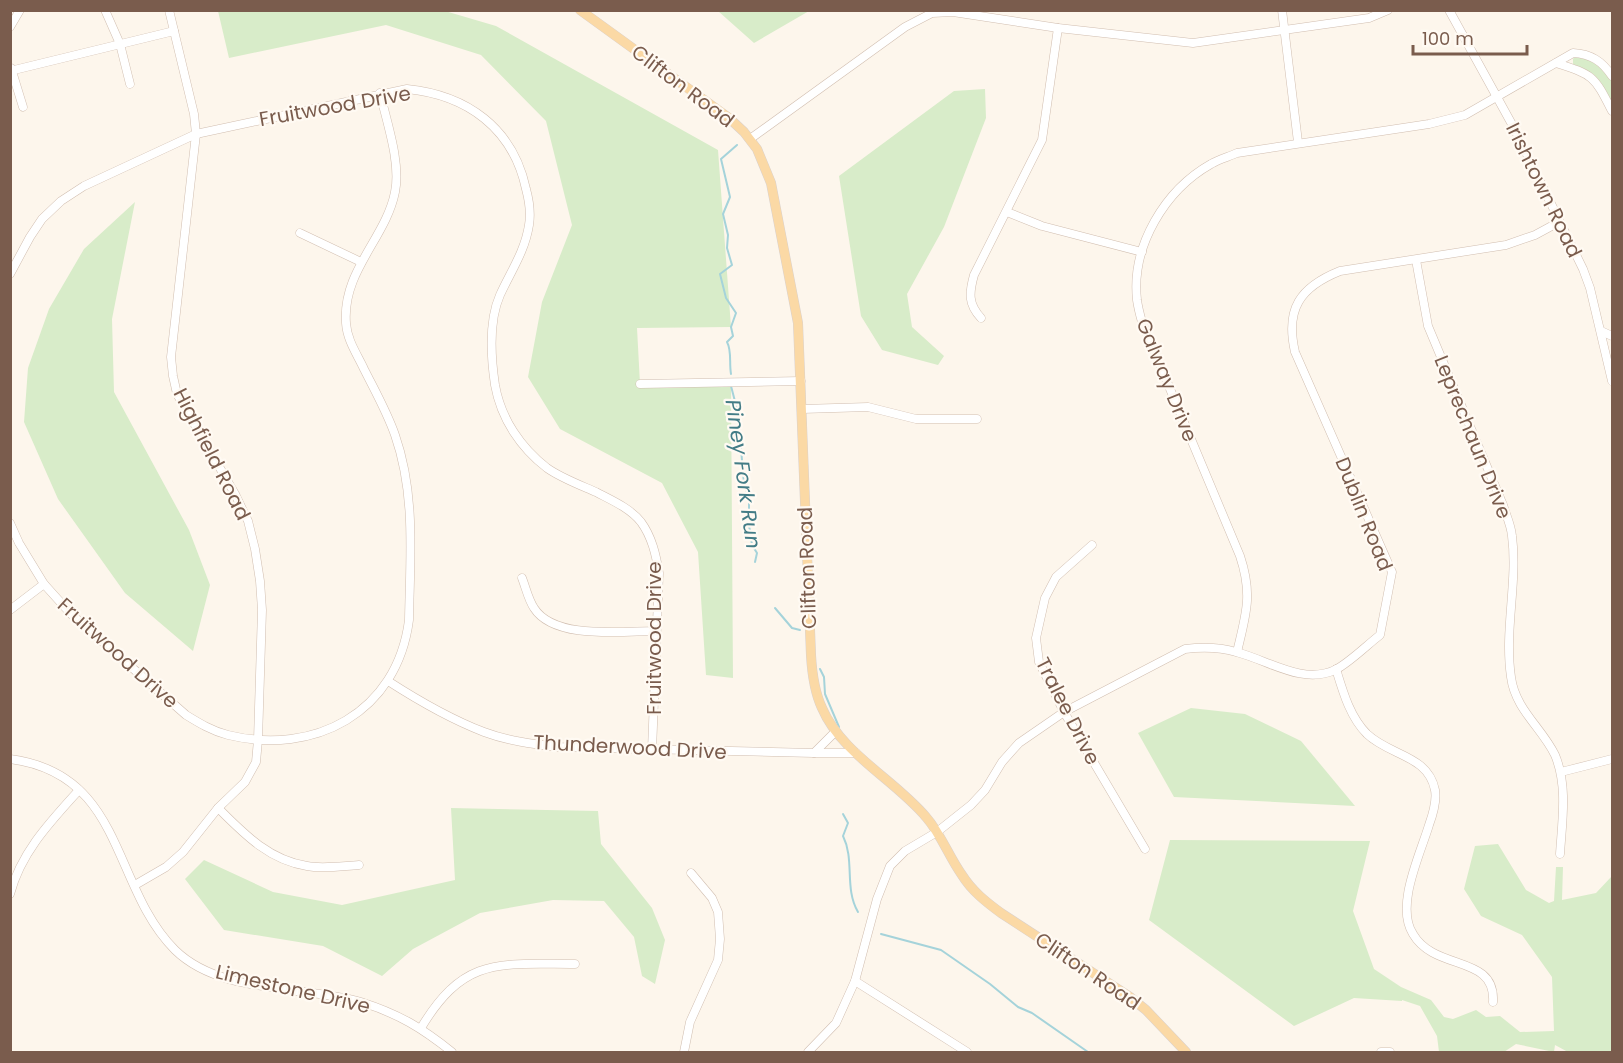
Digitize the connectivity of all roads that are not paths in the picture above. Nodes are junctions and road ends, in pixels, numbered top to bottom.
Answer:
1 (20, 10) edge
2 (105, 10) edge
3 (169, 10) edge
4 (580, 10) edge
5 (1282, 10) edge
6 (1388, 10) edge
7 (1449, 10) edge
8 (932, 12) edge
9 (10, 27) edge
10 (1058, 28) junction
11 (1285, 30) junction
12 (174, 31) junction
13 (120, 44) junction
14 (1556, 63) junction
15 (11, 70) edge
16 (1612, 76) edge
17 (130, 84) dead end
18 (380, 93) junction
19 (1496, 98) junction
20 (23, 107) dead end
21 (1612, 111) edge
22 (196, 134) junction
23 (750, 139) junction
24 (1298, 142) junction
25 (1006, 212) junction
26 (1559, 222) junction
27 (300, 232) dead end
28 (1142, 252) junction
29 (1416, 260) junction
30 (361, 262) junction
31 (11, 270) edge
32 (981, 318) dead end
33 (1601, 331) junction
34 (1612, 336) edge
35 (801, 381) junction
36 (1612, 381) edge
37 (640, 384) dead end
38 (802, 409) junction
39 (977, 419) dead end
40 (10, 523) edge
41 (1092, 545) dead end
42 (522, 578) dead end
43 (44, 584) junction
44 (10, 610) edge
45 (656, 631) junction
46 (1236, 652) junction
47 (1336, 669) junction
48 (388, 681) junction
49 (1064, 712) junction
50 (836, 731) junction
51 (258, 740) junction
52 (652, 750) junction
53 (814, 753) junction
54 (856, 753) junction
55 (10, 759) edge
56 (1612, 759) edge
57 (1561, 772) junction
58 (79, 789) junction
59 (218, 808) junction
60 (937, 832) junction
61 (1144, 849) dead end
62 (1560, 854) dead end
63 (359, 865) dead end
64 (691, 873) dead end
65 (135, 885) junction
66 (10, 894) edge
67 (575, 964) dead end
68 (855, 981) junction
69 (1493, 1002) dead end
70 (421, 1028) junction
71 (1390, 1052) edge
72 (452, 1053) edge
73 (684, 1053) edge
74 (808, 1053) edge
75 (966, 1053) edge
76 (1186, 1053) edge
77 (1381, 1053) edge

1 - 9 street
2 - 13 street
3 - 12 street, Highfield Road
4 - 23 main road, Clifton Road
5 - 11 street
6 - 11 street
7 - 19 street, Irishtown Road
8 - 10 street
8 - 23 street
10 - 11 street
10 - 25 street
11 - 24 street
12 - 13 street
12 - 22 street, Highfield Road
13 - 15 street
13 - 17 street
14 - 16 street, Galway Drive
14 - 19 street, Galway Drive
14 - 21 street
15 - 20 street
18 - 22 street, Fruitwood Drive
18 - 30 street, Fruitwood Drive
18 - 45 street, Fruitwood Drive
19 - 24 street, Galway Drive
19 - 26 street, Irishtown Road
22 - 31 street, Fruitwood Drive
22 - 51 street, Highfield Road
23 - 35 main road, Clifton Road
24 - 28 street, Galway Drive
25 - 28 street
25 - 32 street
26 - 29 street, Dublin Road
26 - 33 street, Irishtown Road
27 - 30 street
28 - 46 street, Galway Drive
29 - 47 street, Dublin Road
29 - 57 street, Leprechaun Drive
30 - 48 street, Fruitwood Drive
33 - 34 street
33 - 36 street, Irishtown Road
35 - 37 street
35 - 38 main road, Clifton Road
38 - 39 street
38 - 50 main road, Clifton Road
40 - 43 street, Fruitwood Drive
41 - 49 street, Tralee Drive
42 - 45 street
43 - 44 street
43 - 51 street, Fruitwood Drive
45 - 52 street, Fruitwood Drive
46 - 47 street, Dublin Road
46 - 49 street, Dublin Road
47 - 69 street
48 - 51 street, Fruitwood Drive
48 - 52 street, Thunderwood Drive
49 - 60 street, Dublin Road
49 - 61 street, Tralee Drive
50 - 53 street
50 - 54 main road, Clifton Road
51 - 59 street, Highfield Road
52 - 53 street, Thunderwood Drive
53 - 54 street, Thunderwood Drive
54 - 60 main road, Clifton Road
55 - 58 street, Limestone Drive
56 - 57 street
57 - 62 street, Leprechaun Drive
58 - 65 street, Limestone Drive
58 - 66 street
59 - 63 street
59 - 65 street, Highfield Road
60 - 68 street, Dublin Road
60 - 76 main road, Clifton Road
64 - 73 street
65 - 70 street, Limestone Drive
67 - 70 street
68 - 74 street, Dublin Road
68 - 75 street
70 - 72 street, Limestone Drive
71 - 77 street

